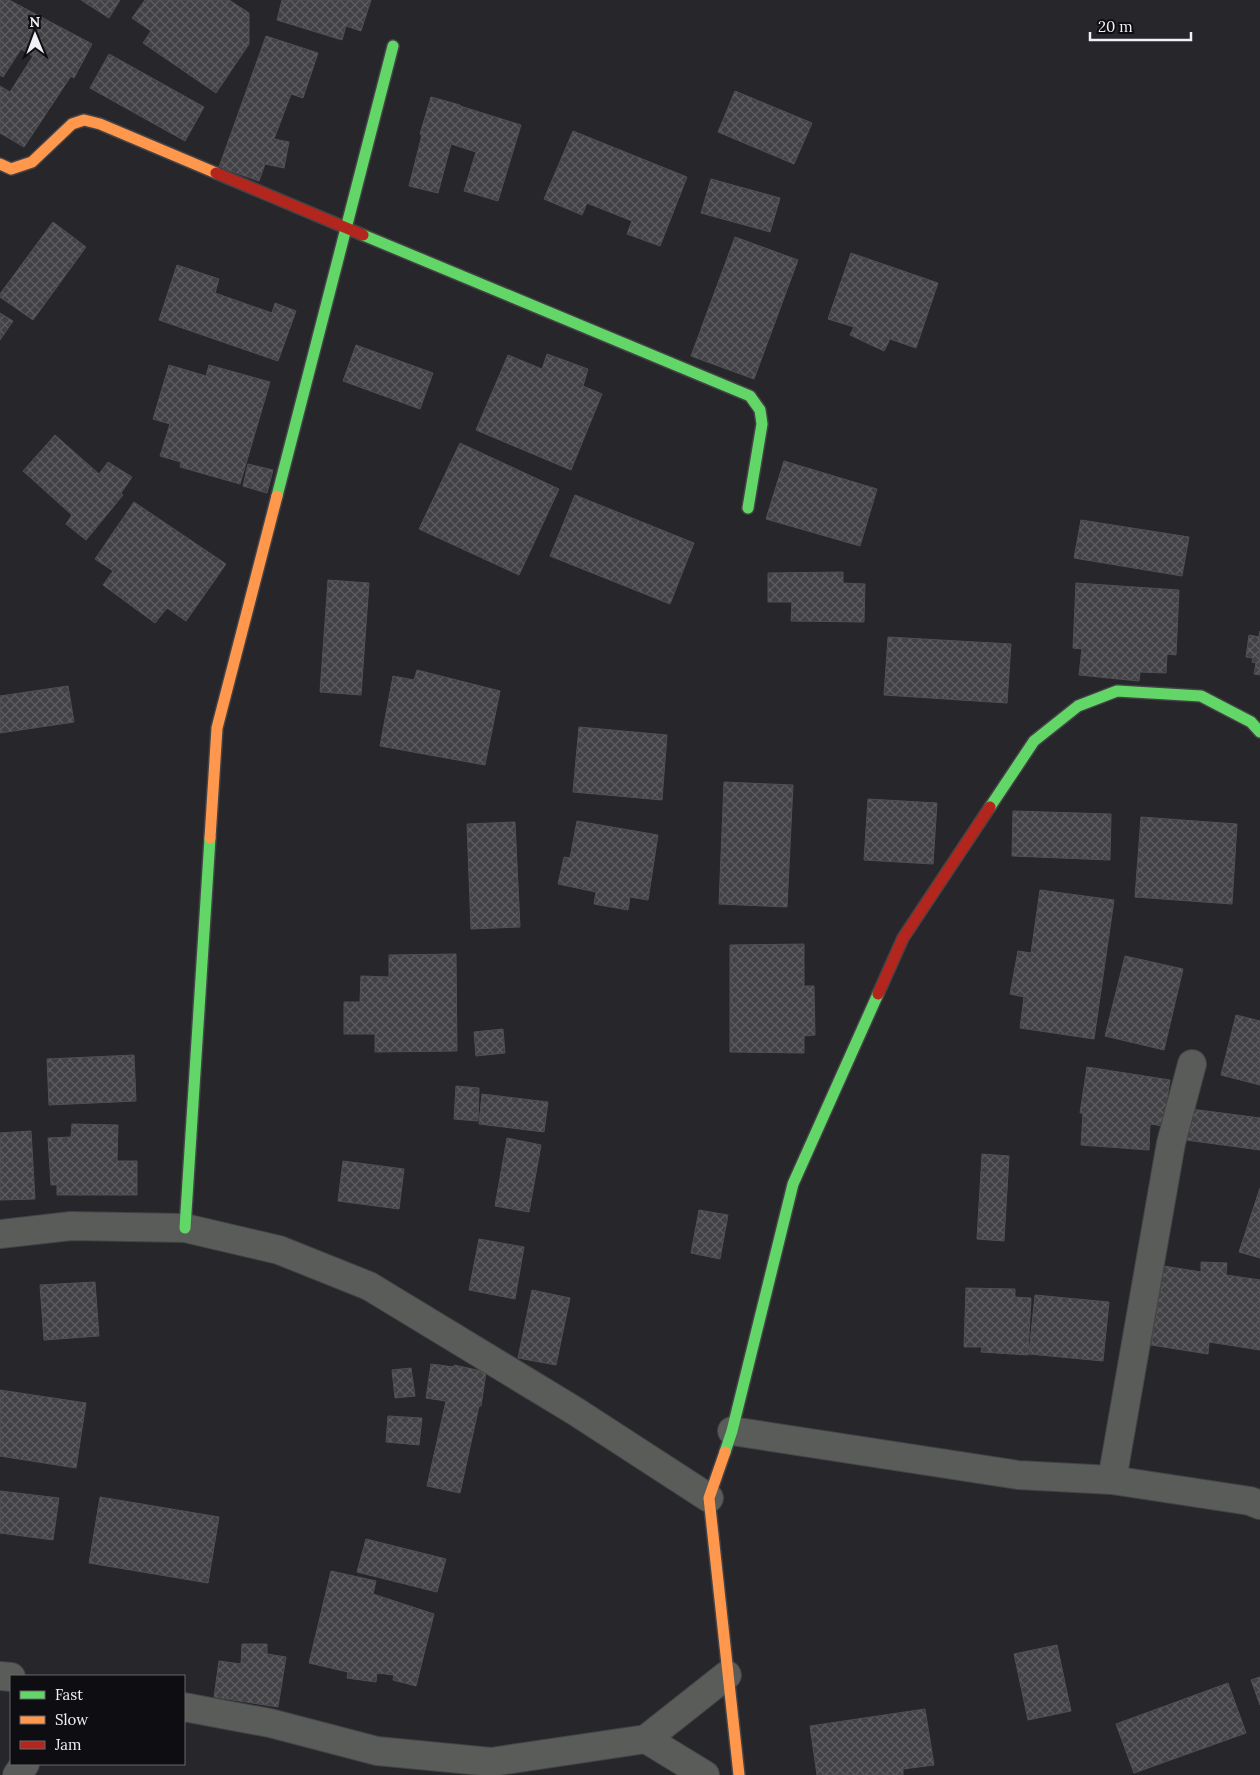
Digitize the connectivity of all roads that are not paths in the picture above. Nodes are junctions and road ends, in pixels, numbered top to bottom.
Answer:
1 (393, 46) dead end
2 (0, 164) edge
3 (346, 228) junction
4 (748, 508) dead end
5 (1260, 732) edge
6 (1192, 1064) dead end
7 (185, 1228) junction
8 (0, 1234) edge
9 (732, 1431) junction
10 (1112, 1480) junction
11 (709, 1498) junction
12 (1260, 1505) edge
13 (728, 1675) junction
14 (185, 1707) edge
15 (646, 1739) junction
16 (705, 1775) edge
17 (739, 1775) edge

1 - 3 street
2 - 3 street
3 - 4 street
3 - 7 street
5 - 9 street
6 - 10 street
7 - 8 street
7 - 11 street
9 - 10 street
9 - 11 street
10 - 12 street
11 - 13 street
13 - 15 street
13 - 17 street
14 - 15 street
15 - 16 street

